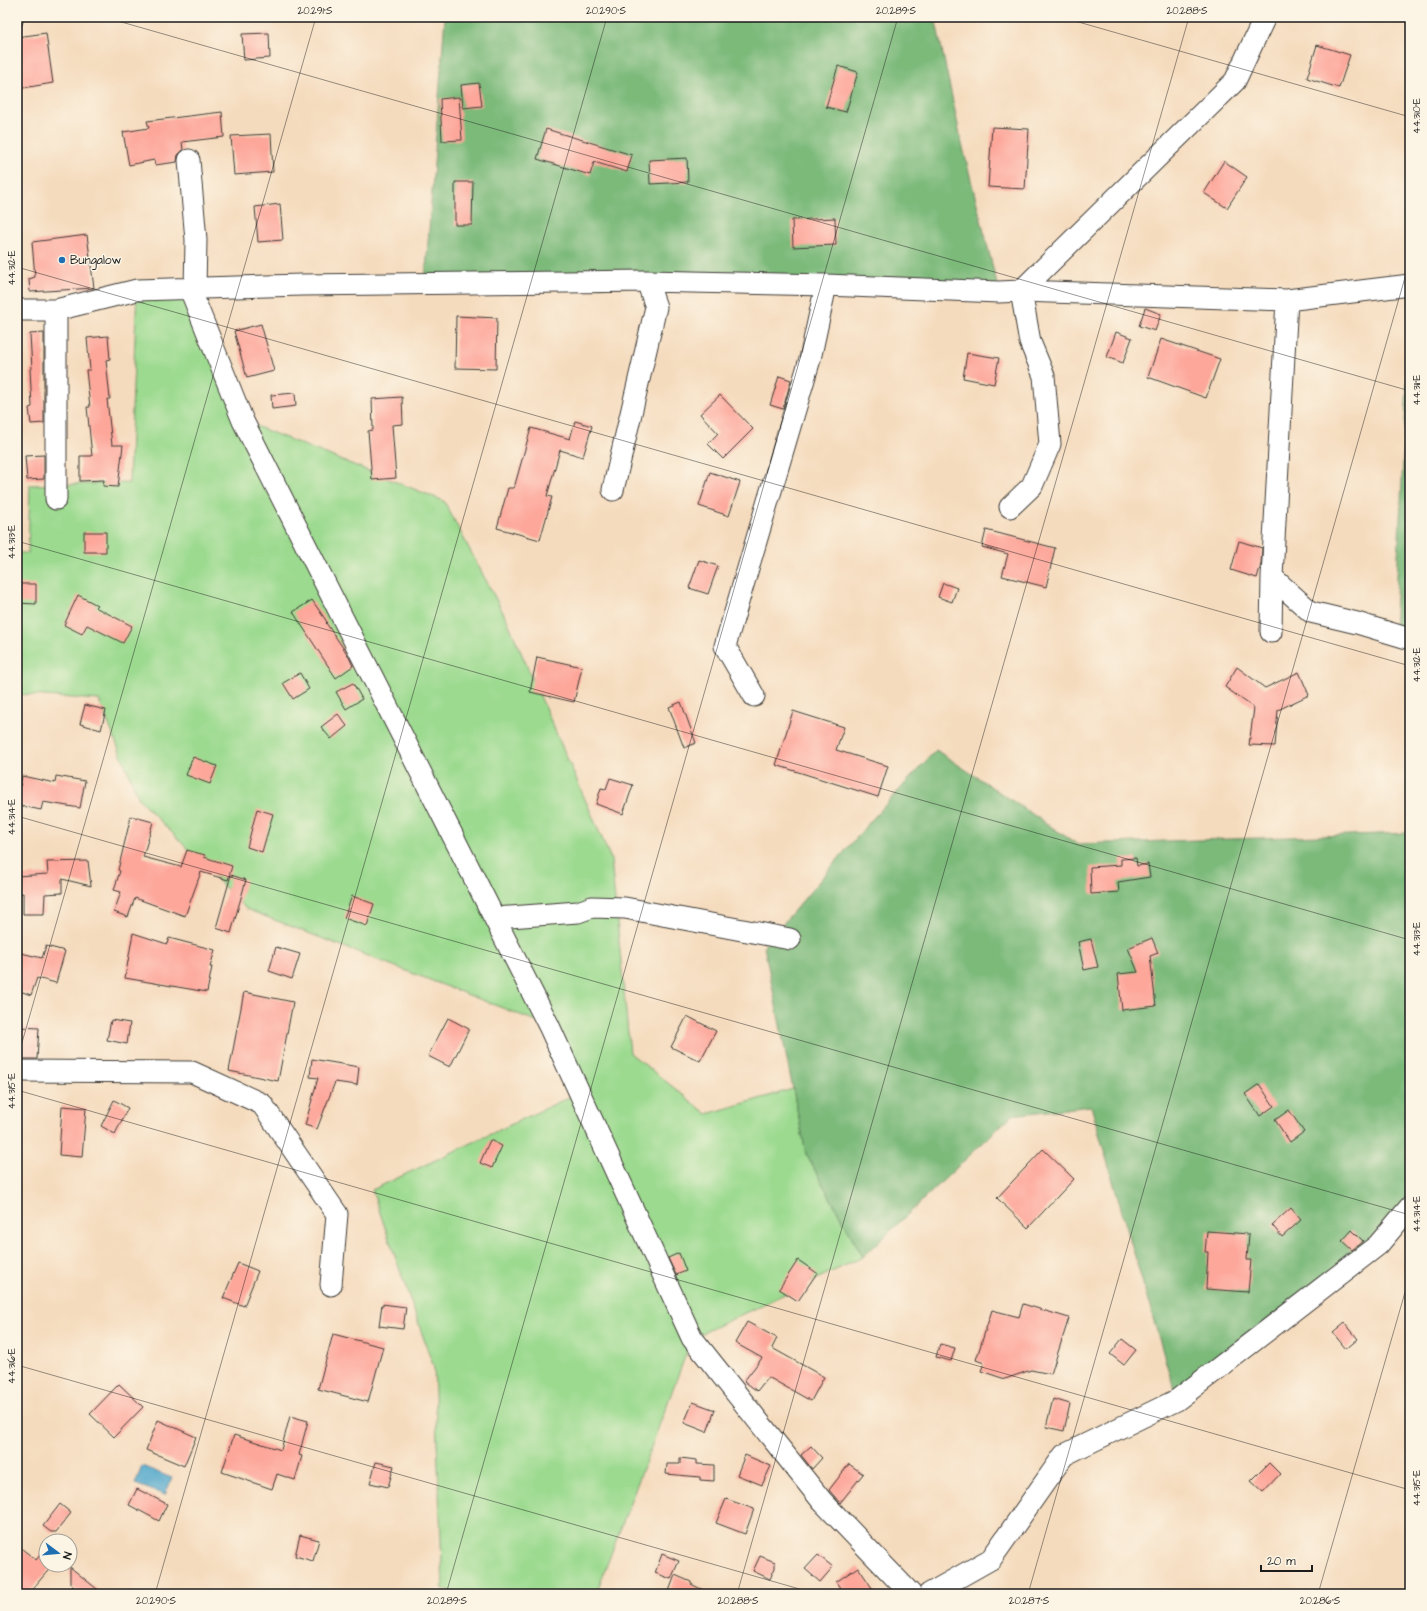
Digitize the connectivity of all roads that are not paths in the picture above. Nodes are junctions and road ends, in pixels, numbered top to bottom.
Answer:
1 (1265, 17) edge
2 (189, 160) dead end
3 (647, 281) junction
4 (826, 285) junction
5 (1410, 285) edge
6 (192, 289) junction
7 (1021, 291) junction
8 (1287, 300) junction
9 (17, 310) edge
10 (56, 310) junction
11 (613, 490) dead end
12 (56, 499) dead end
13 (1010, 508) dead end
14 (1272, 577) junction
15 (1271, 632) dead end
16 (1410, 639) edge
17 (754, 696) dead end
18 (495, 918) junction
19 (790, 939) dead end
20 (17, 1071) edge
21 (1410, 1207) edge
22 (332, 1285) dead end
23 (911, 1594) edge
24 (929, 1594) edge

1 - 7 street
2 - 6 street
3 - 4 street
3 - 6 street
3 - 11 street
4 - 7 street
4 - 17 street
5 - 8 street
6 - 10 street
6 - 18 street
7 - 8 street
7 - 13 street
8 - 14 street
9 - 10 street
10 - 12 street
14 - 15 street
14 - 16 street
18 - 19 street
18 - 23 street
20 - 22 street
21 - 24 street

